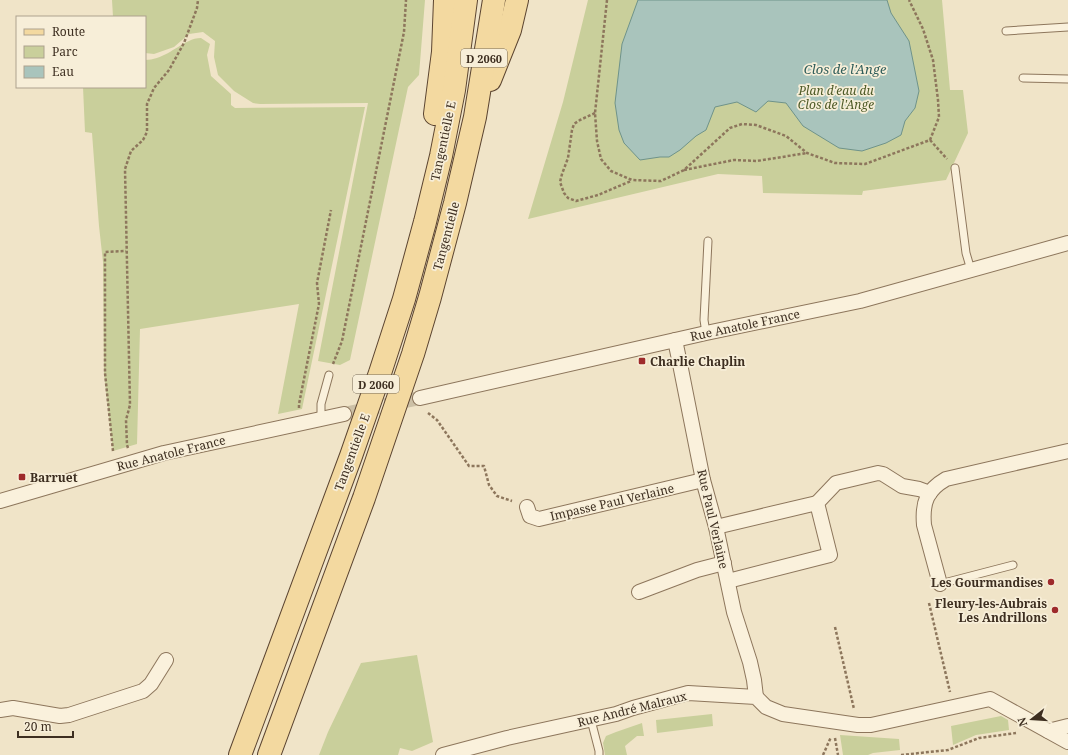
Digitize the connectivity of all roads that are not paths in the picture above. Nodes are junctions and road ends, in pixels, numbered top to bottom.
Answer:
1 (445, 0) edge
2 (466, 0) edge
3 (494, 0) edge
4 (517, 0) edge
5 (1068, 27) edge
6 (1006, 31) dead end
7 (1023, 78) dead end
8 (1068, 79) edge
9 (475, 117) junction
10 (955, 168) road end
11 (708, 241) dead end
12 (1068, 243) edge
13 (971, 270) junction
14 (706, 333) junction
15 (675, 340) junction
16 (380, 373) junction
17 (329, 375) road end
18 (421, 404) tunnel mouth
19 (344, 414) tunnel mouth
20 (321, 419) junction
21 (1068, 451) edge
22 (703, 480) junction
23 (930, 493) junction
24 (0, 501) edge
25 (817, 503) junction
26 (527, 507) road end
27 (716, 527) junction
28 (724, 563) junction
29 (1012, 565) dead end
30 (728, 581) junction
31 (940, 584) joint
32 (639, 592) dead end
33 (166, 660) dead end
34 (756, 697) junction
35 (0, 710) edge
36 (591, 720) junction
37 (1068, 726) edge
38 (1048, 731) junction
39 (1068, 742) edge
40 (240, 755) edge
41 (269, 755) edge
42 (443, 755) edge
43 (599, 755) edge

1 - 16 main road
2 - 16 main road, Tangentielle E / D 2060
3 - 9 main road, D 2060
4 - 9 main road
5 - 6 lane
7 - 8 lane
9 - 41 main road, Tangentielle / D 2060
10 - 13 lane
11 - 14 lane
12 - 13 street, Rue Anatole France
13 - 14 street, Rue Anatole France
14 - 15 street, Rue Anatole France
15 - 18 street, Rue Anatole France
15 - 22 street, Rue Paul Verlaine
16 - 40 main road, Tangentielle E / D 2060
17 - 20 lane
19 - 20 street, Rue Anatole France
20 - 24 street, Rue Anatole France
21 - 23 street
22 - 26 street, Impasse Paul Verlaine
22 - 27 street, Rue Paul Verlaine
23 - 25 street
23 - 31 street
25 - 27 street
25 - 30 street
27 - 28 street, Rue Paul Verlaine
28 - 30 street, Rue Paul Verlaine
28 - 32 street
29 - 31 lane
30 - 34 street, Rue Paul Verlaine
33 - 35 street
34 - 36 street, Rue André Malraux
34 - 38 street
36 - 42 street, Rue André Malraux
36 - 43 lane
37 - 38 street
38 - 39 street

